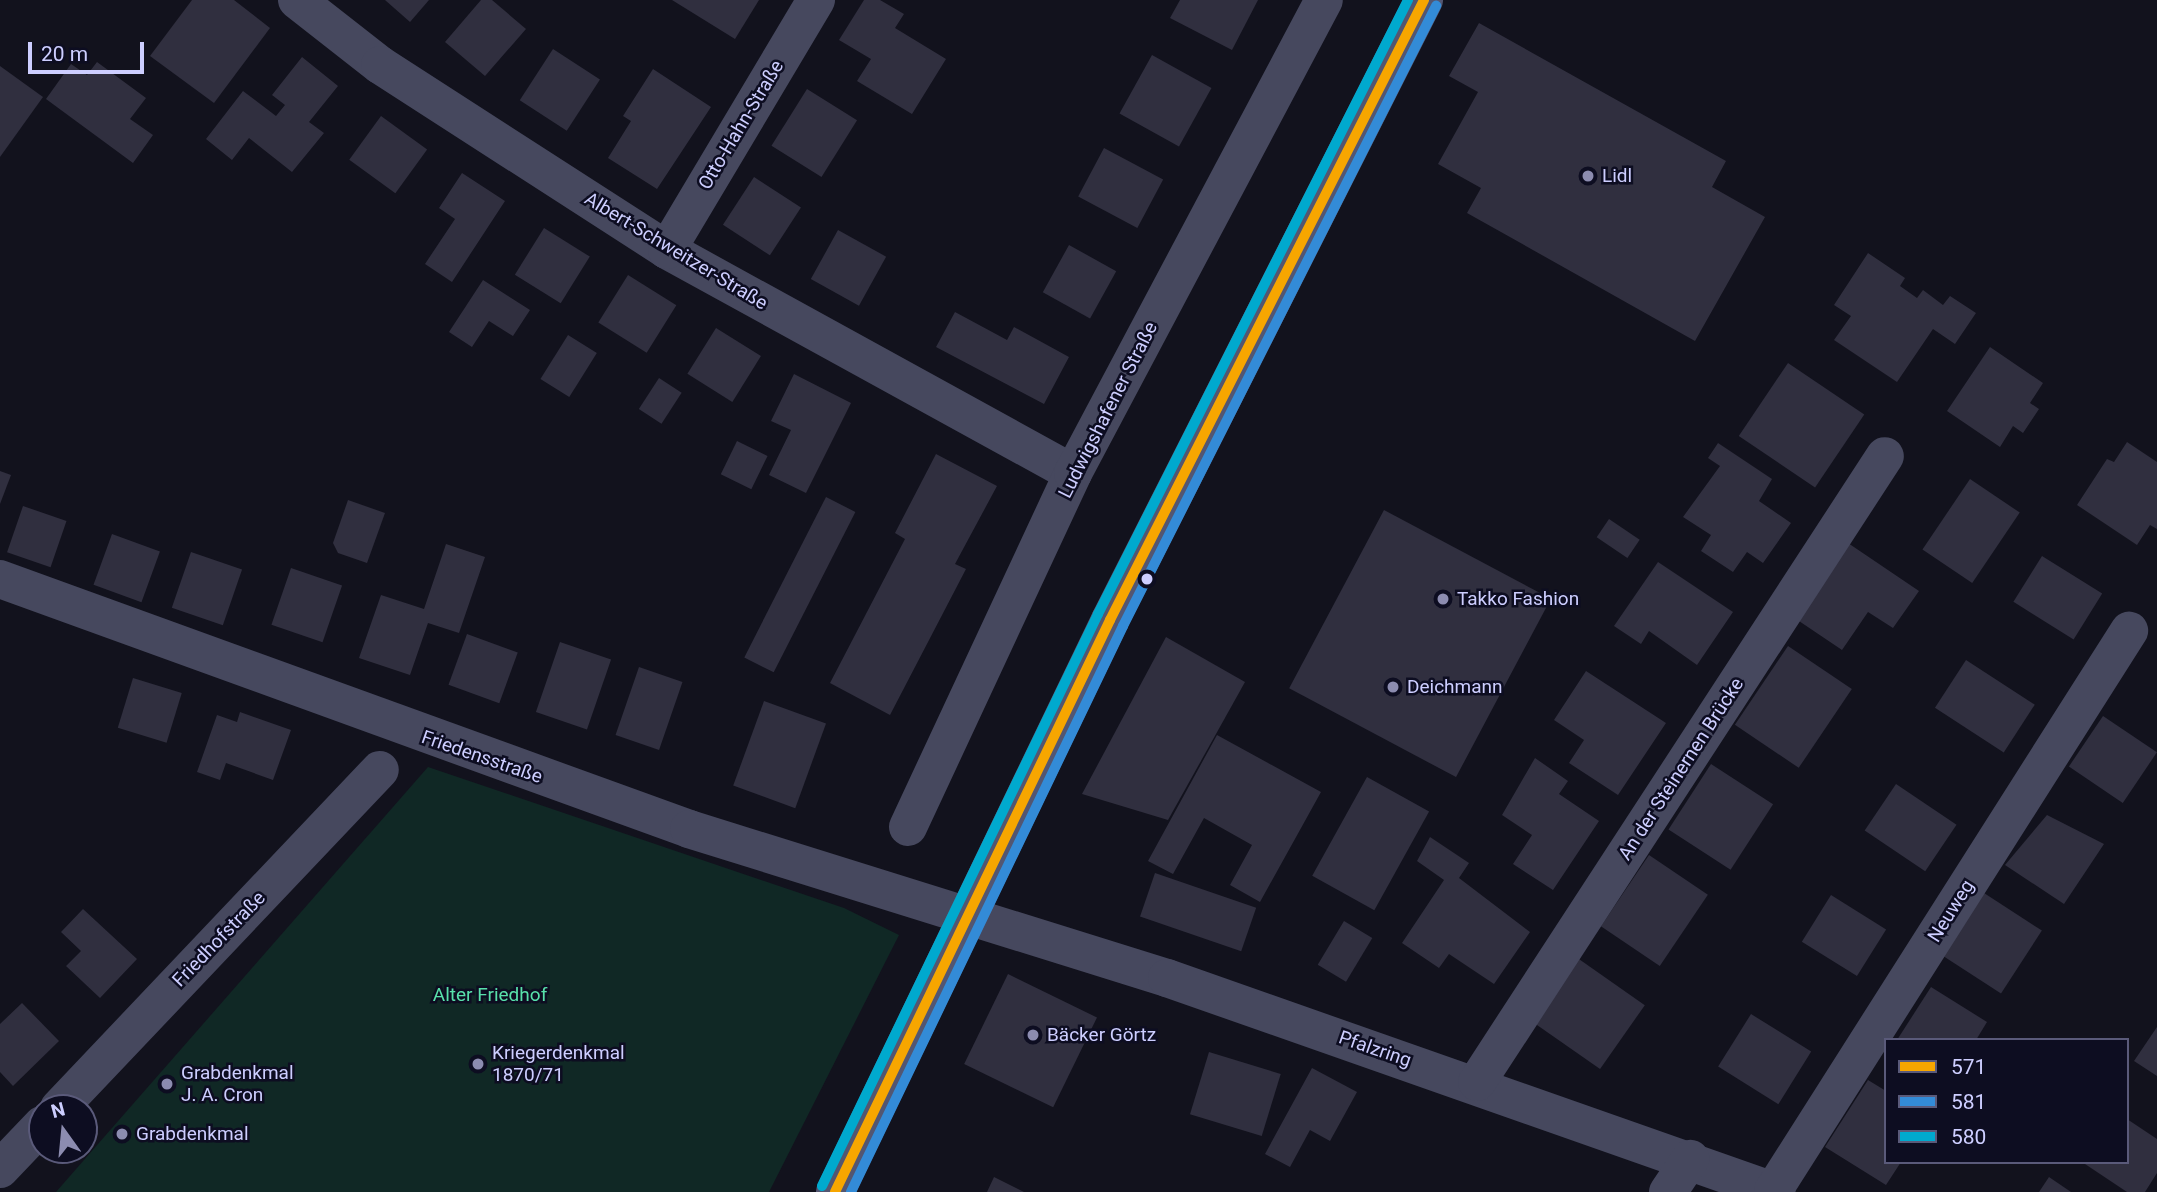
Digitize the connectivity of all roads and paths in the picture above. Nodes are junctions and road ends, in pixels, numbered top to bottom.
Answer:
1 (297, 0) edge
2 (816, 0) edge
3 (1324, 0) edge
4 (1424, 0) edge
5 (667, 250) junction
6 (1885, 456) dead end
7 (1073, 473) junction
8 (0, 579) edge
9 (2129, 631) dead end
10 (380, 770) dead end
11 (908, 827) dead end
12 (970, 915) junction
13 (1477, 1082) junction
14 (72, 1094) edge
15 (28, 1140) edge
16 (1690, 1159) junction
17 (0, 1169) edge
18 (1775, 1191) edge
19 (835, 1192) edge
20 (1668, 1192) edge

1 - 5 street, Albert-Schweitzer-Straße
2 - 5 street, Otto-Hahn-Straße
3 - 7 street, Ludwigshafener Straße
4 - 12 main road
5 - 7 street, Albert-Schweitzer-Straße
6 - 13 street, An der Steinernen Brücke
7 - 11 street, Ludwigshafener Straße
8 - 12 street, Friedensstraße
9 - 18 street, Neuweg
10 - 14 street, Friedhofstraße
12 - 13 street, Pfalzring
12 - 19 main road
13 - 16 street, Pfalzring
15 - 17 street
16 - 18 street, Pfalzring
16 - 20 street

